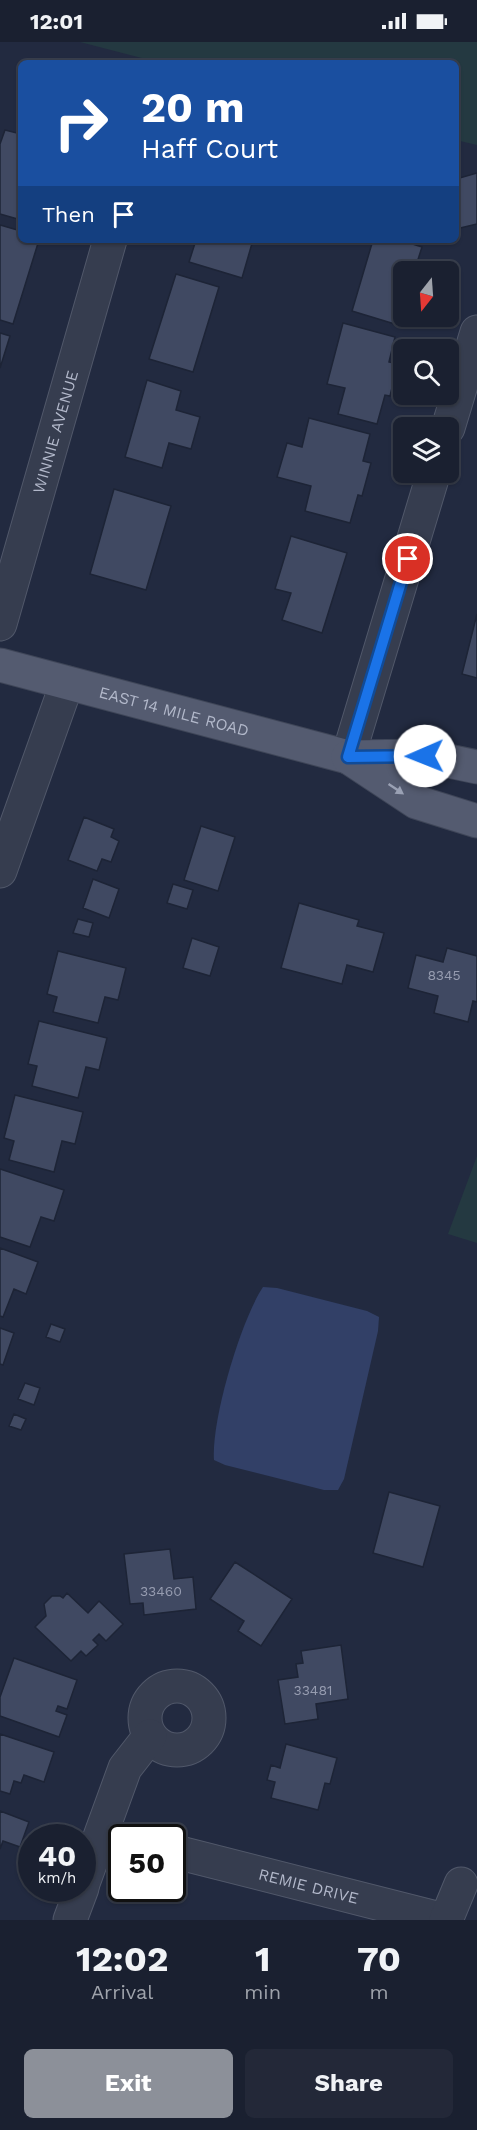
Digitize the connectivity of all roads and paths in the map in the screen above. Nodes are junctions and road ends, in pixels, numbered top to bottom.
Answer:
1 (109, 243) edge
2 (477, 332) edge
3 (451, 417) edge
4 (431, 483) edge
5 (0, 624) edge
6 (0, 665) edge
7 (67, 682) junction
8 (348, 757) junction
9 (477, 767) edge
10 (477, 821) edge
11 (0, 871) edge
12 (150, 1736) dead end
13 (114, 1824) edge
14 (108, 1841) edge
15 (186, 1855) edge
16 (96, 1862) edge
17 (461, 1884) dead end
18 (77, 1902) edge
19 (70, 1920) edge
20 (445, 1920) edge

1 - 5 street, WINNIE AVENUE
2 - 3 street
4 - 8 street
6 - 7 main road, EAST 14 MILE ROAD
7 - 8 main road, EAST 14 MILE ROAD
7 - 11 street
8 - 9 main road, EAST 14 MILE ROAD
8 -> 10 main road, EAST 14 MILE ROAD
12 - 13 street
14 - 16 street
15 - 20 street, REMIE DRIVE
17 - 20 street
18 - 19 street

